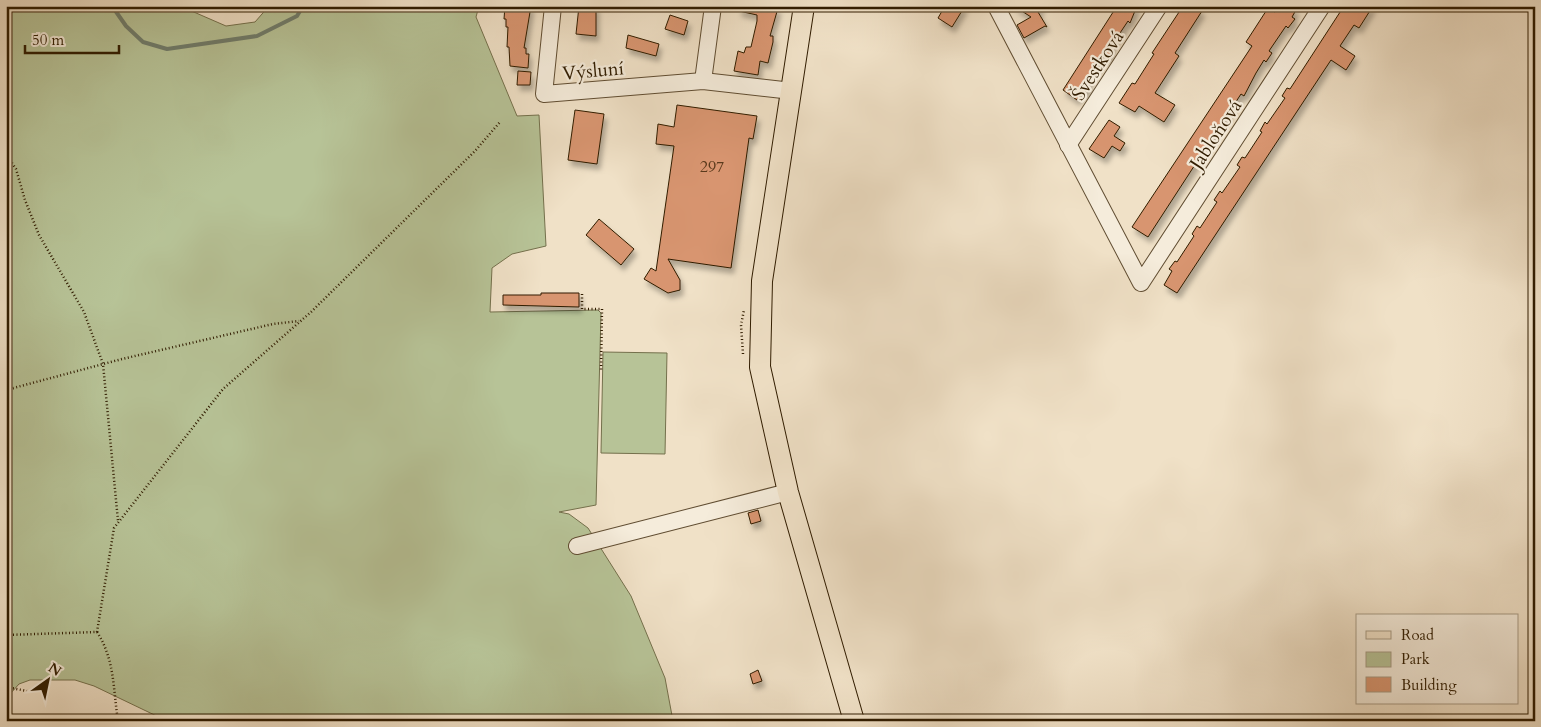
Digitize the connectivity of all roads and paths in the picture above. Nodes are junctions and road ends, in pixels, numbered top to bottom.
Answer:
1 (553, 6) edge
2 (713, 6) edge
3 (804, 6) edge
4 (996, 6) edge
5 (1159, 6) edge
6 (1322, 6) edge
7 (703, 81) junction
8 (790, 99) junction
9 (500, 122) dead end
10 (1068, 145) junction
11 (6, 154) edge
12 (582, 294) dead end
13 (300, 321) junction
14 (103, 364) junction
15 (601, 371) dead end
16 (6, 390) edge
17 (788, 492) junction
18 (118, 522) junction
19 (578, 546) dead end
20 (97, 632) junction
21 (6, 635) edge
22 (6, 687) edge
23 (27, 691) dead end
24 (118, 721) edge
25 (854, 721) edge

1 - 7 street, Výsluní
2 - 7 street
3 - 8 main road
4 - 10 street
5 - 10 street, Švestková
6 - 10 street, Jabloňová
7 - 8 street
8 - 17 main road
9 - 13 path
11 - 14 path
12 - 15 path
13 - 14 path
13 - 18 path
14 - 16 path
14 - 18 path
17 - 19 street
17 - 25 main road
18 - 20 path
20 - 21 path
20 - 24 path
22 - 23 path

